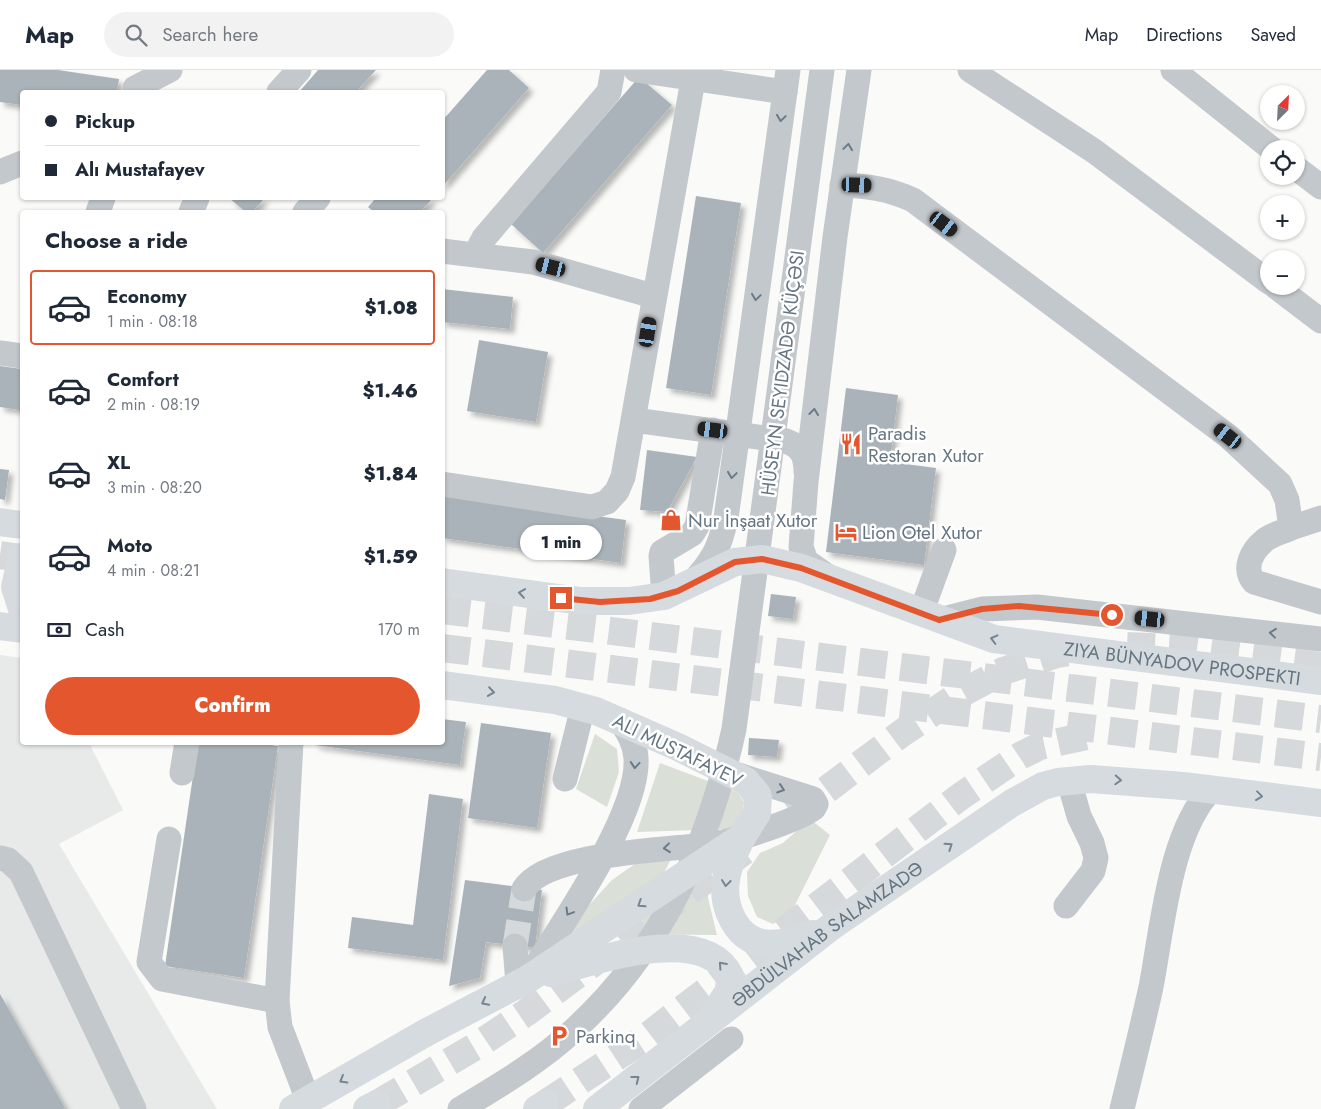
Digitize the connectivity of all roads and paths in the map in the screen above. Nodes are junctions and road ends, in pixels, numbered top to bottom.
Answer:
1 (170, 70) edge
2 (299, 70) edge
3 (613, 70) edge
4 (636, 70) edge
5 (822, 70) edge
6 (859, 70) edge
7 (970, 70) edge
8 (1173, 70) edge
9 (693, 80) junction
10 (786, 81) edge
11 (135, 83) edge
12 (281, 90) edge
13 (1261, 140) edge
14 (20, 164) edge
15 (0, 172) edge
16 (1305, 175) edge
17 (842, 185) junction
18 (1321, 187) edge
19 (316, 200) edge
20 (307, 210) edge
21 (765, 230) junction
22 (834, 237) junction
23 (445, 251) edge
24 (476, 253) junction
25 (1260, 275) edge
26 (1287, 295) edge
27 (653, 296) junction
28 (1321, 321) edge
29 (0, 352) edge
30 (20, 356) edge
31 (634, 420) junction
32 (713, 430) junction
33 (738, 433) junction
34 (806, 482) junction
35 (445, 484) edge
36 (1321, 518) edge
37 (0, 522) edge
38 (20, 525) edge
39 (1291, 528) junction
40 (944, 550) dead end
41 (20, 566) edge
42 (445, 582) edge
43 (854, 590) junction
44 (676, 591) junction
45 (1321, 602) edge
46 (20, 603) edge
47 (930, 616) junction
48 (0, 626) edge
49 (20, 629) edge
50 (1321, 639) edge
51 (1321, 680) edge
52 (445, 686) edge
53 (583, 707) junction
54 (620, 720) junction
55 (187, 745) edge
56 (290, 745) edge
57 (182, 773) dead end
58 (735, 774) junction
59 (565, 779) dead end
60 (1070, 780) junction
61 (1211, 790) junction
62 (1321, 804) edge
63 (742, 837) junction
64 (169, 839) dead end
65 (602, 857) junction
66 (0, 858) edge
67 (524, 888) tunnel mouth
68 (1066, 906) dead end
69 (832, 926) junction
70 (515, 946) tunnel mouth
71 (523, 982) junction
72 (276, 1001) junction
73 (708, 1022) junction
74 (732, 1039) dead end
75 (300, 1105) edge
76 (134, 1109) edge
77 (460, 1109) edge
78 (598, 1109) edge
79 (641, 1109) edge
80 (1122, 1109) edge

1 - 11 street
2 - 12 street
3 - 24 street
4 - 9 street
5 - 77 street, HÜSEYN SEYIDZADƏ KÜÇƏSI
17 -> 6 street
7 - 25 street
8 - 13 street
9 - 10 street
9 - 27 street
10 -> 21 street
14 - 15 street
16 - 18 street
17 - 22 street
17 - 39 street
19 - 20 street
21 - 22 street
21 -> 33 street
34 -> 22 street
23 - 24 street
24 - 27 street
26 - 28 street
27 - 31 street
29 - 30 street
31 - 32 street
31 - 35 street
32 - 33 street
32 - 44 street
33 - 34 street
33 -> 44 street
34 - 43 street
36 - 39 street
37 - 38 main road
39 - 45 street
40 - 47 street
41 - 46 main road
44 -> 42 main road, ZIYA BÜNYADOV PROSPEKTI
43 - 44 main road, ZIYA BÜNYADOV PROSPEKTI
43 - 47 main road, ZIYA BÜNYADOV PROSPEKTI
50 -> 47 street
51 -> 47 main road, ZIYA BÜNYADOV PROSPEKTI
48 - 49 main road
52 -> 53 main road
53 - 54 main road
53 - 59 street
54 - 58 main road
54 -> 65 street
55 - 57 street
56 - 72 street
58 - 63 main road
58 -> 63 street
60 -> 61 main road, ƏBDÜLVAHAB SALAMZADƏ
60 - 68 street
69 -> 60 main road, ƏBDÜLVAHAB SALAMZADƏ
61 -> 62 main road
61 - 80 street
63 -> 65 street
63 -> 69 main road
63 -> 71 main road
64 - 72 street
65 - 67 street
65 -> 71 street
66 - 76 street
69 - 73 main road, ƏBDÜLVAHAB SALAMZADƏ
70 - 71 street
73 -> 71 main road
71 -> 75 main road
72 - 75 street
78 -> 73 main road, ƏBDÜLVAHAB SALAMZADƏ
74 - 79 street

